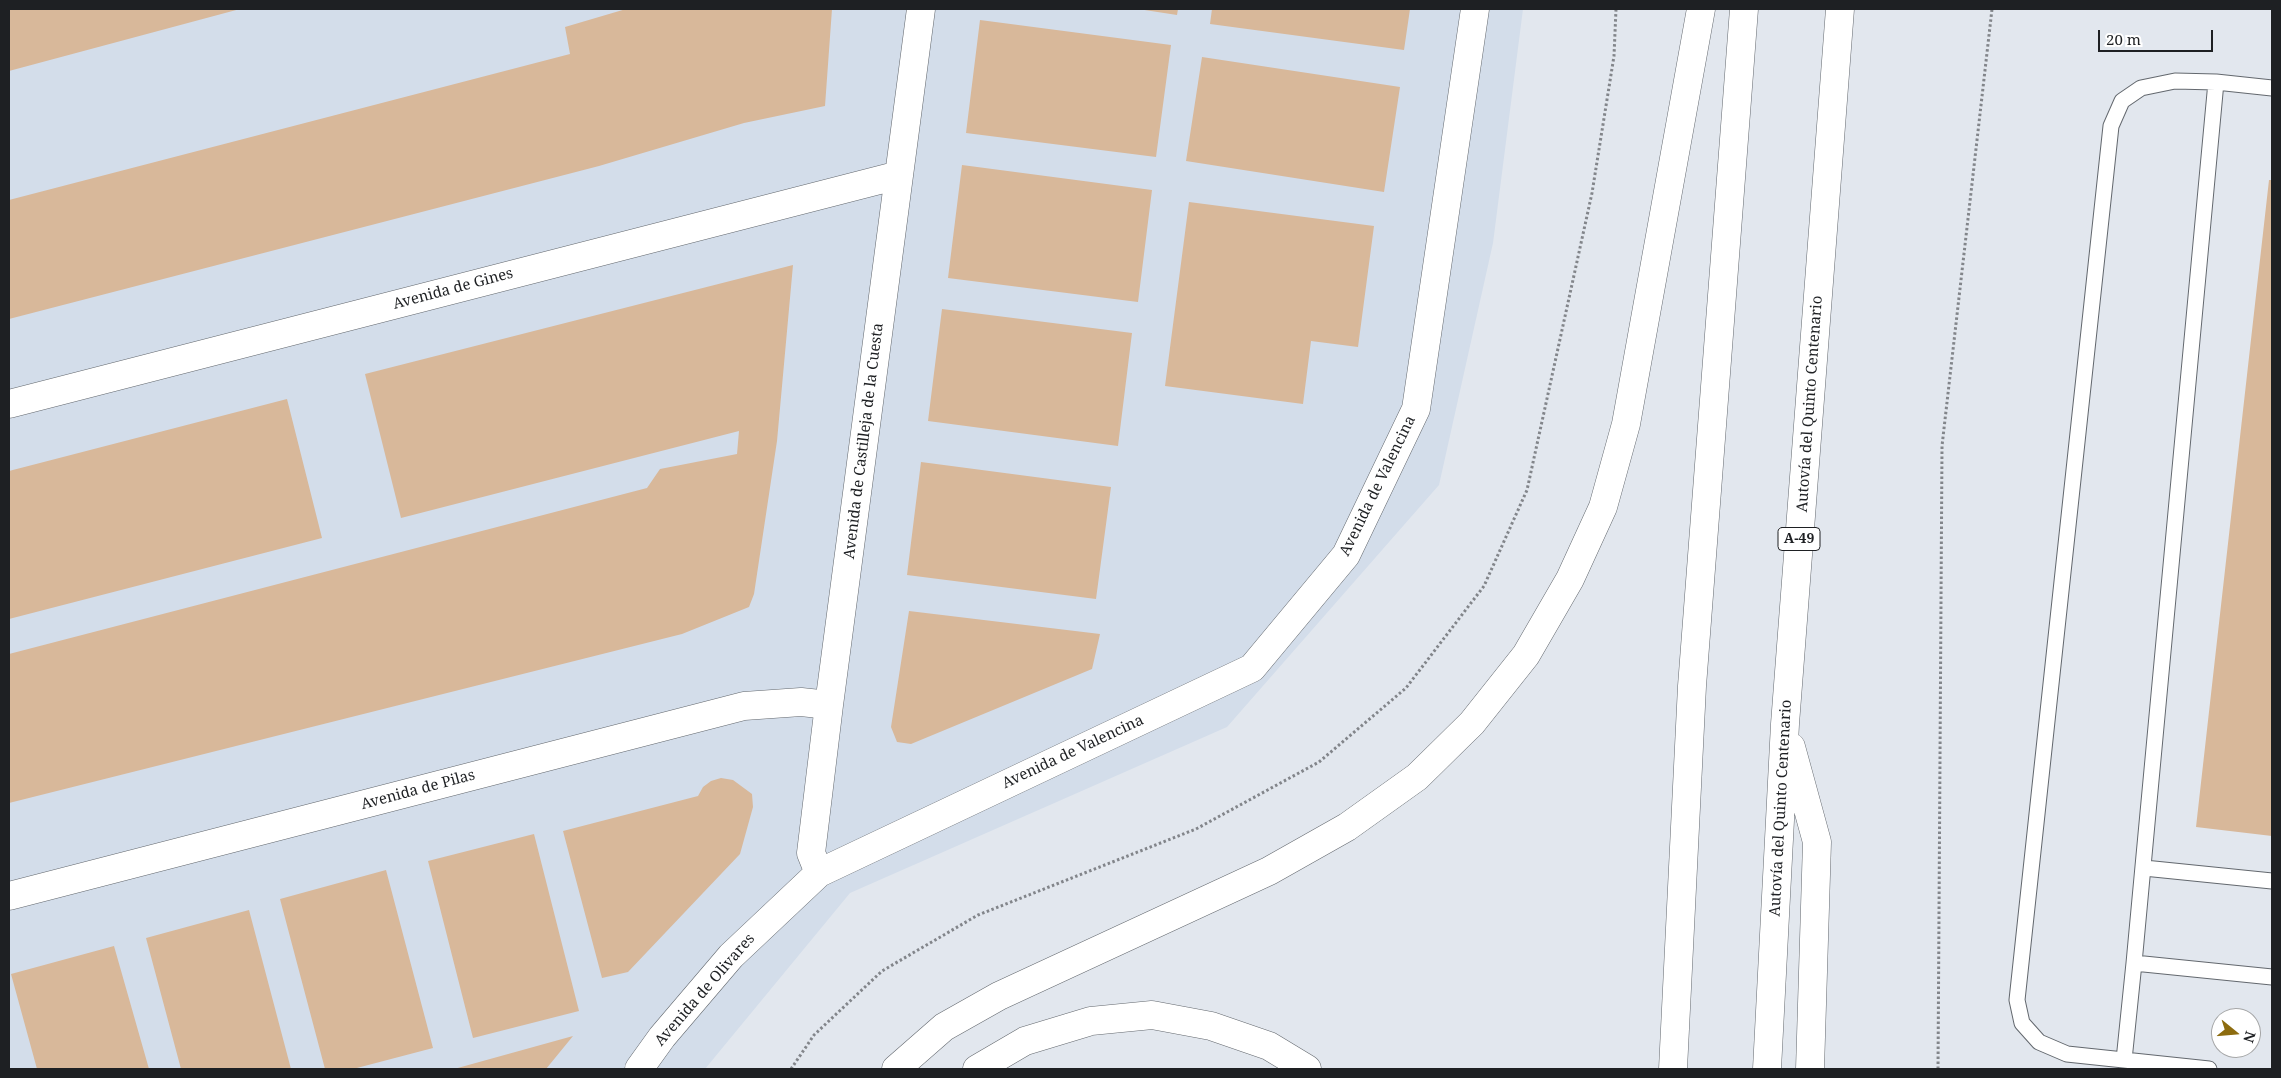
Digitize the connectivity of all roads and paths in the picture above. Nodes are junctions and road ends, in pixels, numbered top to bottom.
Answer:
1 (921, 9) edge
2 (1476, 9) edge
3 (1701, 9) edge
4 (1744, 9) edge
5 (1840, 9) edge
6 (1992, 9) edge
7 (2216, 82) junction
8 (2272, 88) edge
9 (898, 175) junction
10 (9, 404) edge
11 (829, 705) junction
12 (1785, 724) junction
13 (2144, 868) junction
14 (819, 872) junction
15 (2272, 881) edge
16 (9, 896) edge
17 (2134, 963) junction
18 (2272, 977) edge
19 (2124, 1060) junction
20 (639, 1069) edge
21 (896, 1069) edge
22 (976, 1069) edge
23 (1307, 1069) edge
24 (1673, 1069) edge
25 (1767, 1069) edge
26 (1810, 1069) edge
27 (1938, 1069) edge
28 (2209, 1069) edge

1 - 9 main road, Avenida de Castilleja de la Cuesta
2 - 14 main road, Avenida de Valencina
3 - 21 main road
4 - 24 main road
5 - 12 main road, Autovía del Quinto Centenario / A-49
6 - 27 path
7 - 8 lane
7 - 13 lane
7 - 19 lane
9 - 10 main road, Avenida de Gines
9 - 11 main road, Avenida de Castilleja de la Cuesta
11 - 14 main road, Avenida de Castilleja de la Cuesta
11 - 16 main road, Avenida de Pilas
12 - 25 main road, Autovía del Quinto Centenario / A-49
12 - 26 main road
13 - 15 lane
13 - 17 lane
14 - 20 main road, Avenida de Olivares
17 - 18 lane
17 - 19 lane
19 - 28 lane
22 - 23 main road

